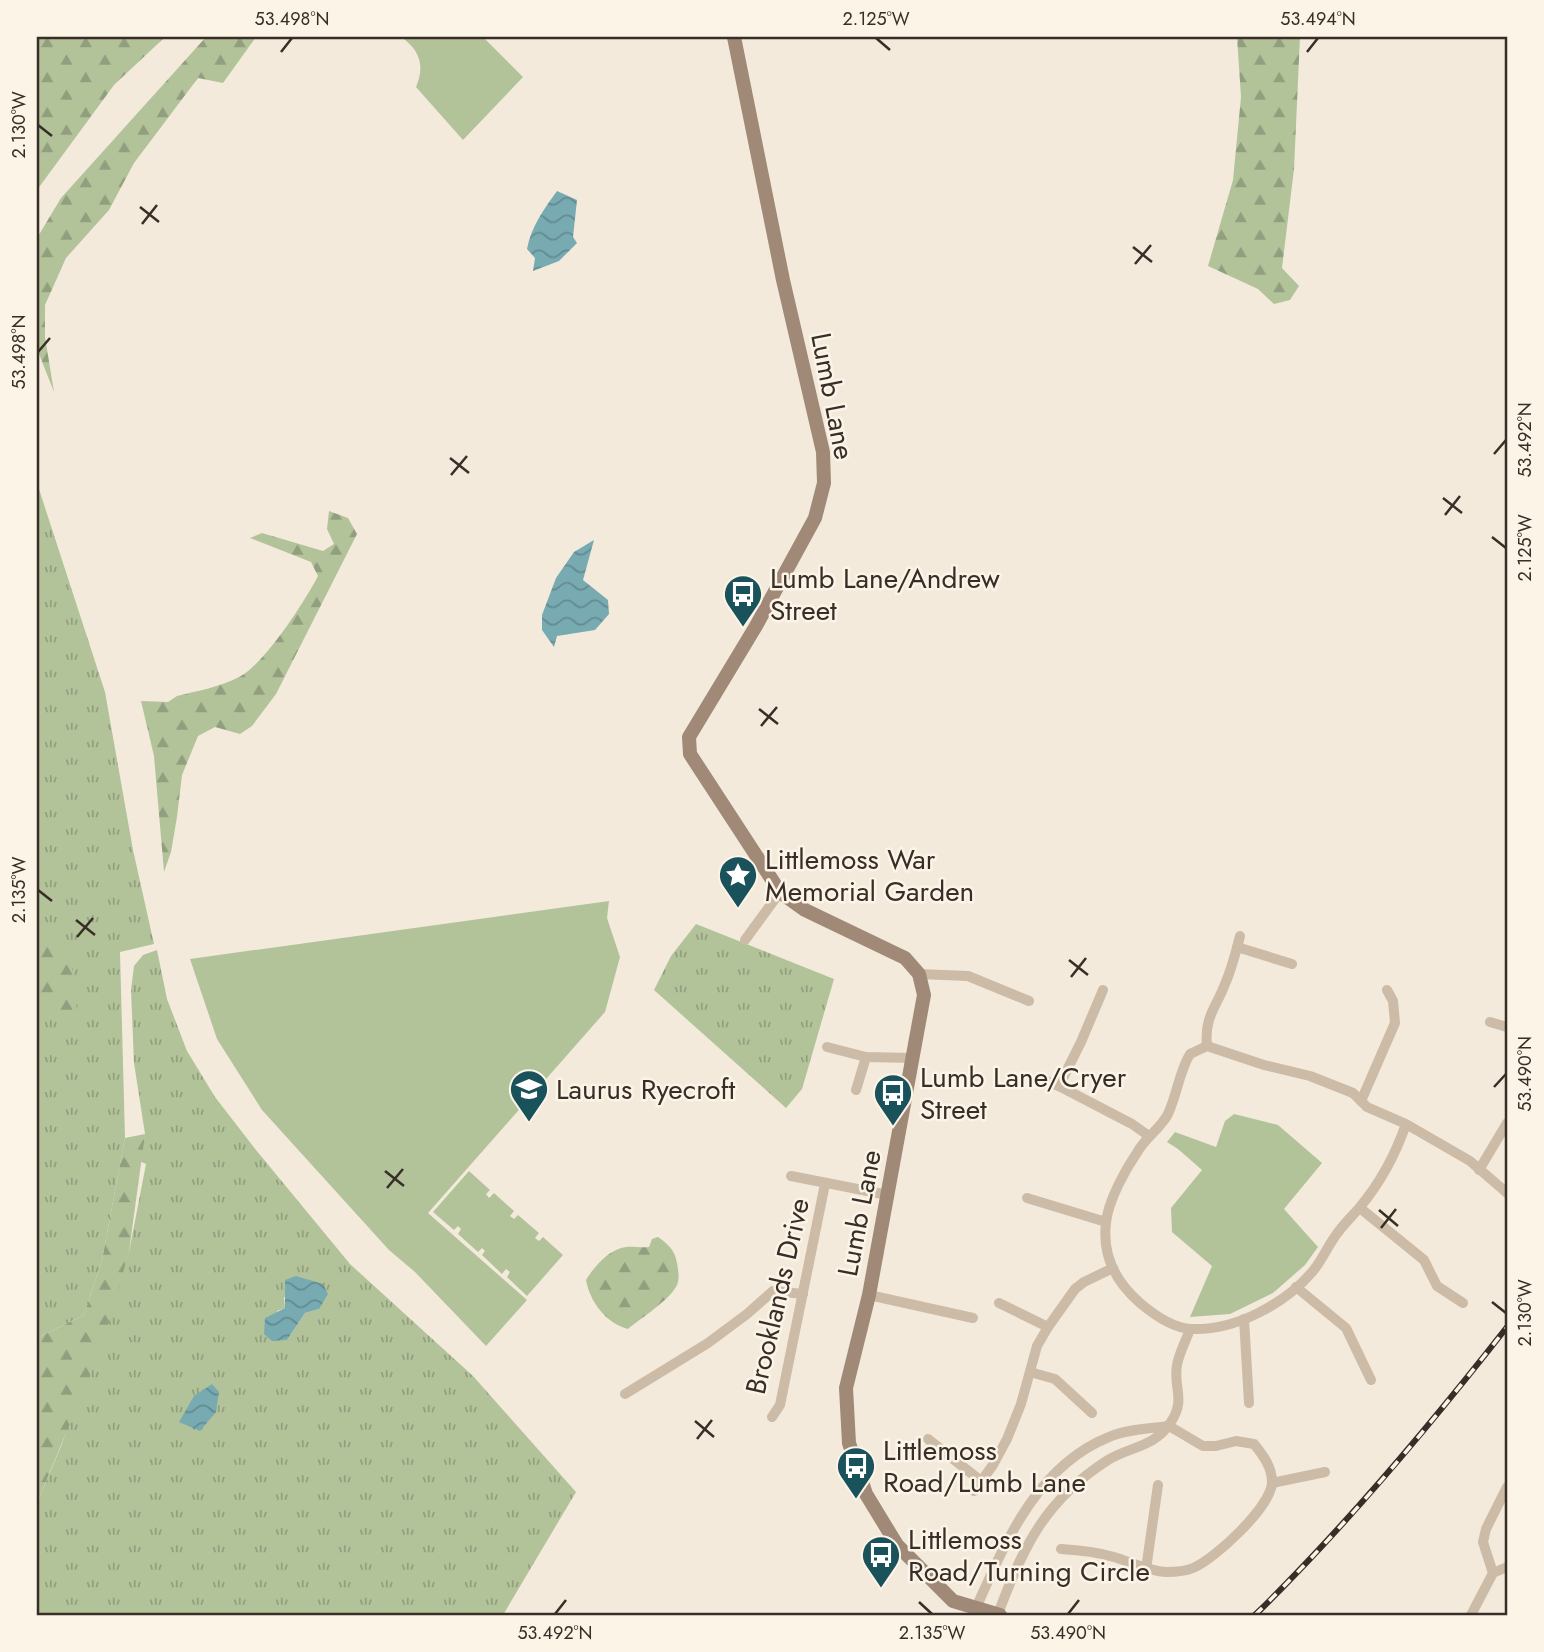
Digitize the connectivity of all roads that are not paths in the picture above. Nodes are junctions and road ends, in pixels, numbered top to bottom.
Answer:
1 (734, 37) edge
2 (780, 892) junction
3 (746, 940) dead end
4 (1292, 964) dead end
5 (919, 974) junction
6 (1388, 989) dead end
7 (1103, 990) dead end
8 (1029, 1001) dead end
9 (1490, 1022) dead end
10 (1507, 1027) edge
11 (1207, 1046) junction
12 (827, 1047) dead end
13 (866, 1057) junction
14 (913, 1058) junction
15 (1044, 1080) dead end
16 (1059, 1086) junction
17 (856, 1090) dead end
18 (1361, 1101) junction
19 (1507, 1122) edge
20 (1406, 1124) junction
21 (1149, 1136) junction
22 (1479, 1170) junction
23 (790, 1176) dead end
24 (825, 1184) junction
25 (1507, 1193) edge
26 (888, 1195) junction
27 (1027, 1198) dead end
28 (1360, 1208) junction
29 (1106, 1222) junction
30 (1113, 1268) junction
31 (1296, 1287) junction
32 (803, 1294) junction
33 (869, 1295) junction
34 (1463, 1303) dead end
35 (999, 1304) dead end
36 (972, 1318) dead end
37 (1244, 1319) junction
38 (1048, 1327) junction
39 (1190, 1329) junction
40 (1030, 1372) junction
41 (1371, 1380) dead end
42 (625, 1394) dead end
43 (1249, 1402) dead end
44 (1092, 1413) dead end
45 (772, 1417) dead end
46 (1169, 1426) junction
47 (928, 1439) dead end
48 (1325, 1472) dead end
49 (981, 1481) junction
50 (1272, 1483) junction
51 (1158, 1485) dead end
52 (1507, 1487) edge
53 (974, 1491) dead end
54 (1061, 1549) dead end
55 (1507, 1567) edge
56 (1146, 1569) junction
57 (1493, 1573) junction
58 (976, 1608) junction
59 (999, 1615) edge
60 (1471, 1615) edge

1 - 2 street, Lumb Lane
2 - 3 street
2 - 5 street, Lumb Lane
4 - 11 street
5 - 8 street
5 - 14 street, Lumb Lane
6 - 18 street
7 - 16 street
9 - 10 street
11 - 18 street
11 - 21 street
12 - 13 street
13 - 14 street
13 - 17 street
14 - 26 street, Lumb Lane
15 - 16 street
16 - 21 street
18 - 20 street
19 - 22 street
20 - 22 street
20 - 28 street
21 - 29 street
22 - 25 street
23 - 24 street
24 - 26 street
24 - 32 street, Brooklands Drive
26 - 33 street, Lumb Lane
27 - 29 street
28 - 31 street
28 - 34 street
29 - 30 street
30 - 38 street
30 - 39 street
31 - 37 street
31 - 41 street
32 - 42 street
32 - 45 street, Brooklands Drive
33 - 36 street
33 - 58 street, Lumb Lane
35 - 38 street
37 - 39 street
37 - 43 street
38 - 40 street
39 - 46 street
40 - 44 street
40 - 49 street
46 - 50 street
46 - 58 street
46 - 59 street
47 - 49 street
48 - 50 street
49 - 53 street
50 - 56 street
51 - 56 street
52 - 57 street
54 - 56 street
55 - 57 street
57 - 60 street
58 - 59 street, Lumb Lane

